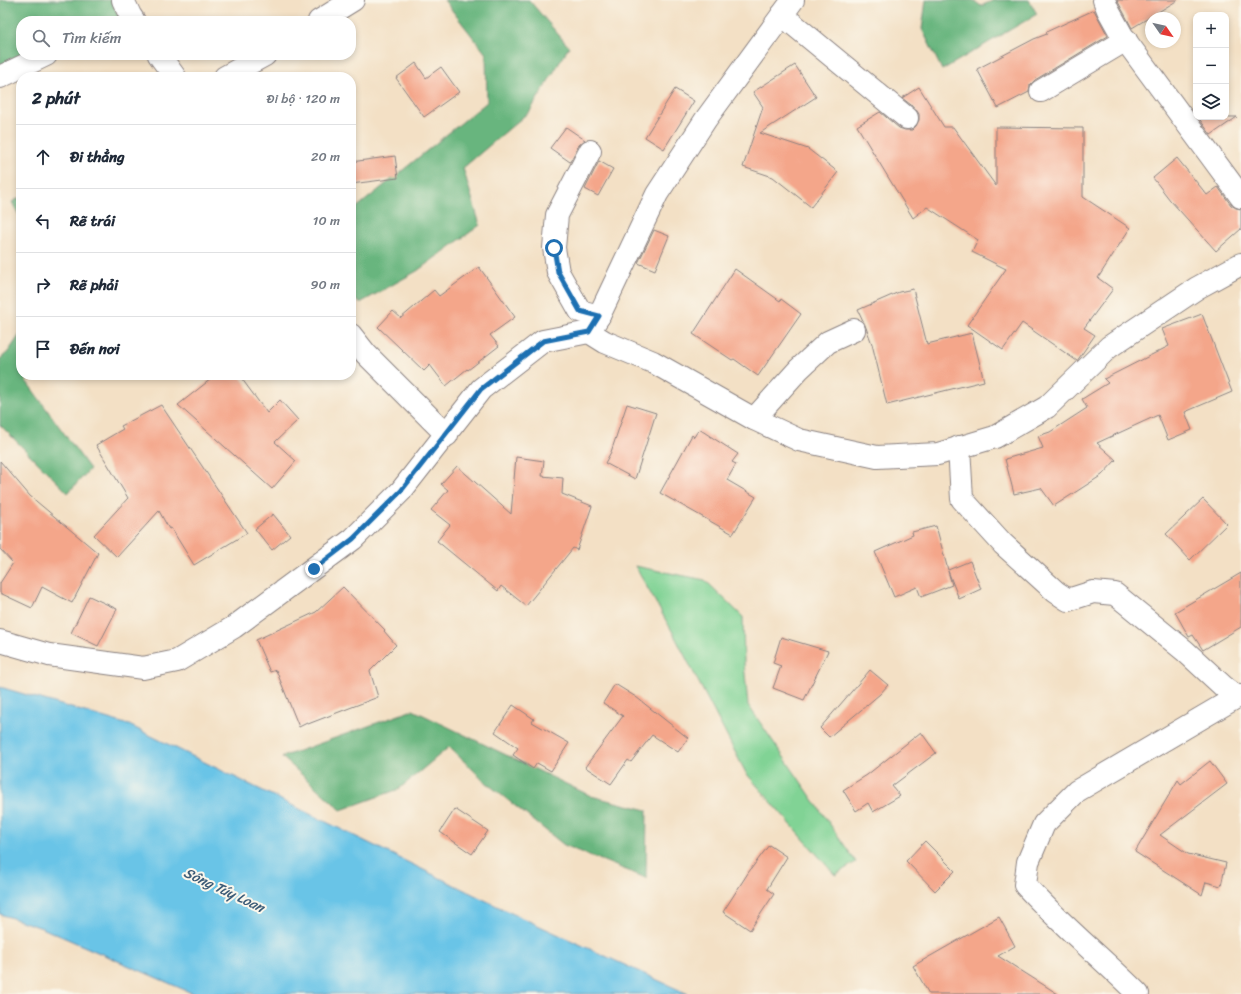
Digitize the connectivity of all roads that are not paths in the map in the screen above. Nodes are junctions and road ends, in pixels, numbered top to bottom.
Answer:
1 (353, 0) edge
2 (1104, 0) edge
3 (787, 7) edge
4 (327, 16) edge
5 (1126, 40) junction
6 (36, 60) edge
7 (163, 60) edge
8 (256, 60) edge
9 (171, 72) edge
10 (234, 72) edge
11 (0, 77) edge
12 (1041, 91) dead end
13 (907, 118) dead end
14 (590, 151) dead end
15 (1241, 197) edge
16 (1241, 264) edge
17 (594, 324) junction
18 (854, 330) dead end
19 (356, 342) edge
20 (754, 419) junction
21 (446, 435) junction
22 (959, 447) junction
23 (0, 641) edge
24 (1239, 696) edge
25 (1138, 994) edge

1 - 4 street
2 - 5 street
3 - 13 street
3 - 17 street
5 - 12 street
5 - 15 street
6 - 11 street
7 - 9 street
8 - 10 street
14 - 17 street
16 - 22 street
17 - 20 street
17 - 21 street
18 - 20 street
19 - 21 street
20 - 22 street
21 - 23 street
22 - 24 street
24 - 25 street

